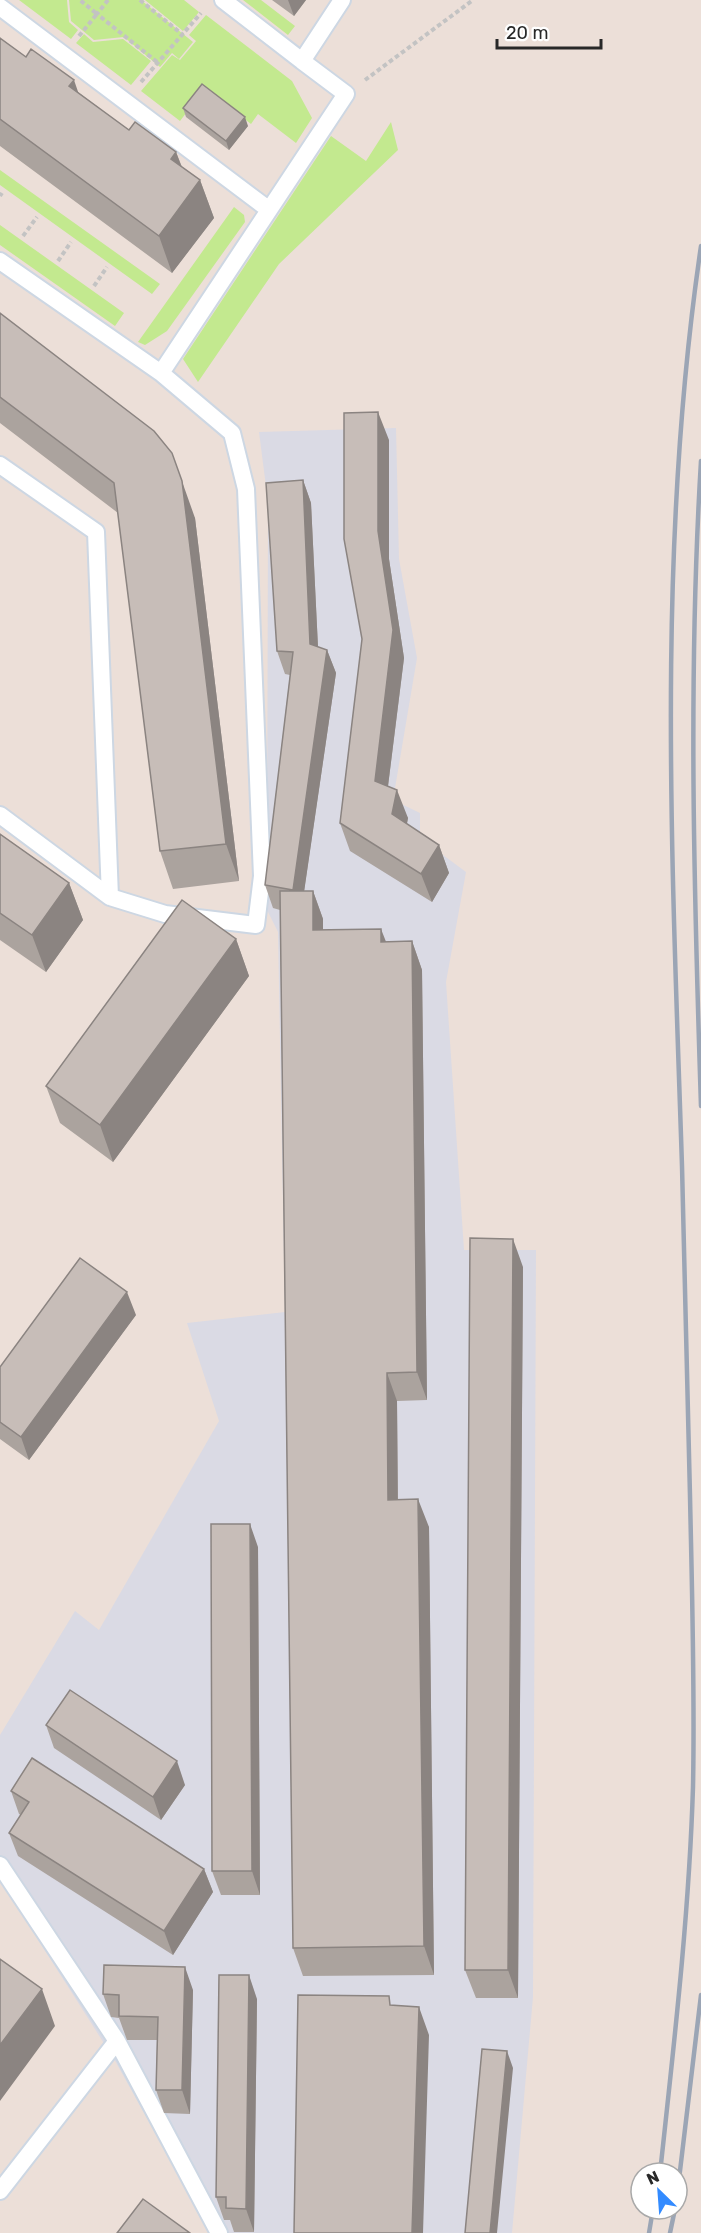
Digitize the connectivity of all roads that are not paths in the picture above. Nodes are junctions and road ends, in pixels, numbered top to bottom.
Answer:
1 (223, 0) edge
2 (342, 0) edge
3 (0, 7) edge
4 (302, 61) junction
5 (268, 209) junction
6 (0, 261) edge
7 (161, 372) junction
8 (0, 465) edge
9 (0, 815) edge
10 (110, 897) junction
11 (0, 1865) edge
12 (117, 2041) junction
13 (0, 2191) edge
14 (219, 2233) edge

1 - 4 lane
2 - 4 lane
3 - 5 lane
4 - 5 lane
5 - 7 lane
6 - 7 lane
7 - 10 lane
8 - 10 lane
9 - 10 lane
11 - 12 lane
12 - 13 lane
12 - 14 lane

